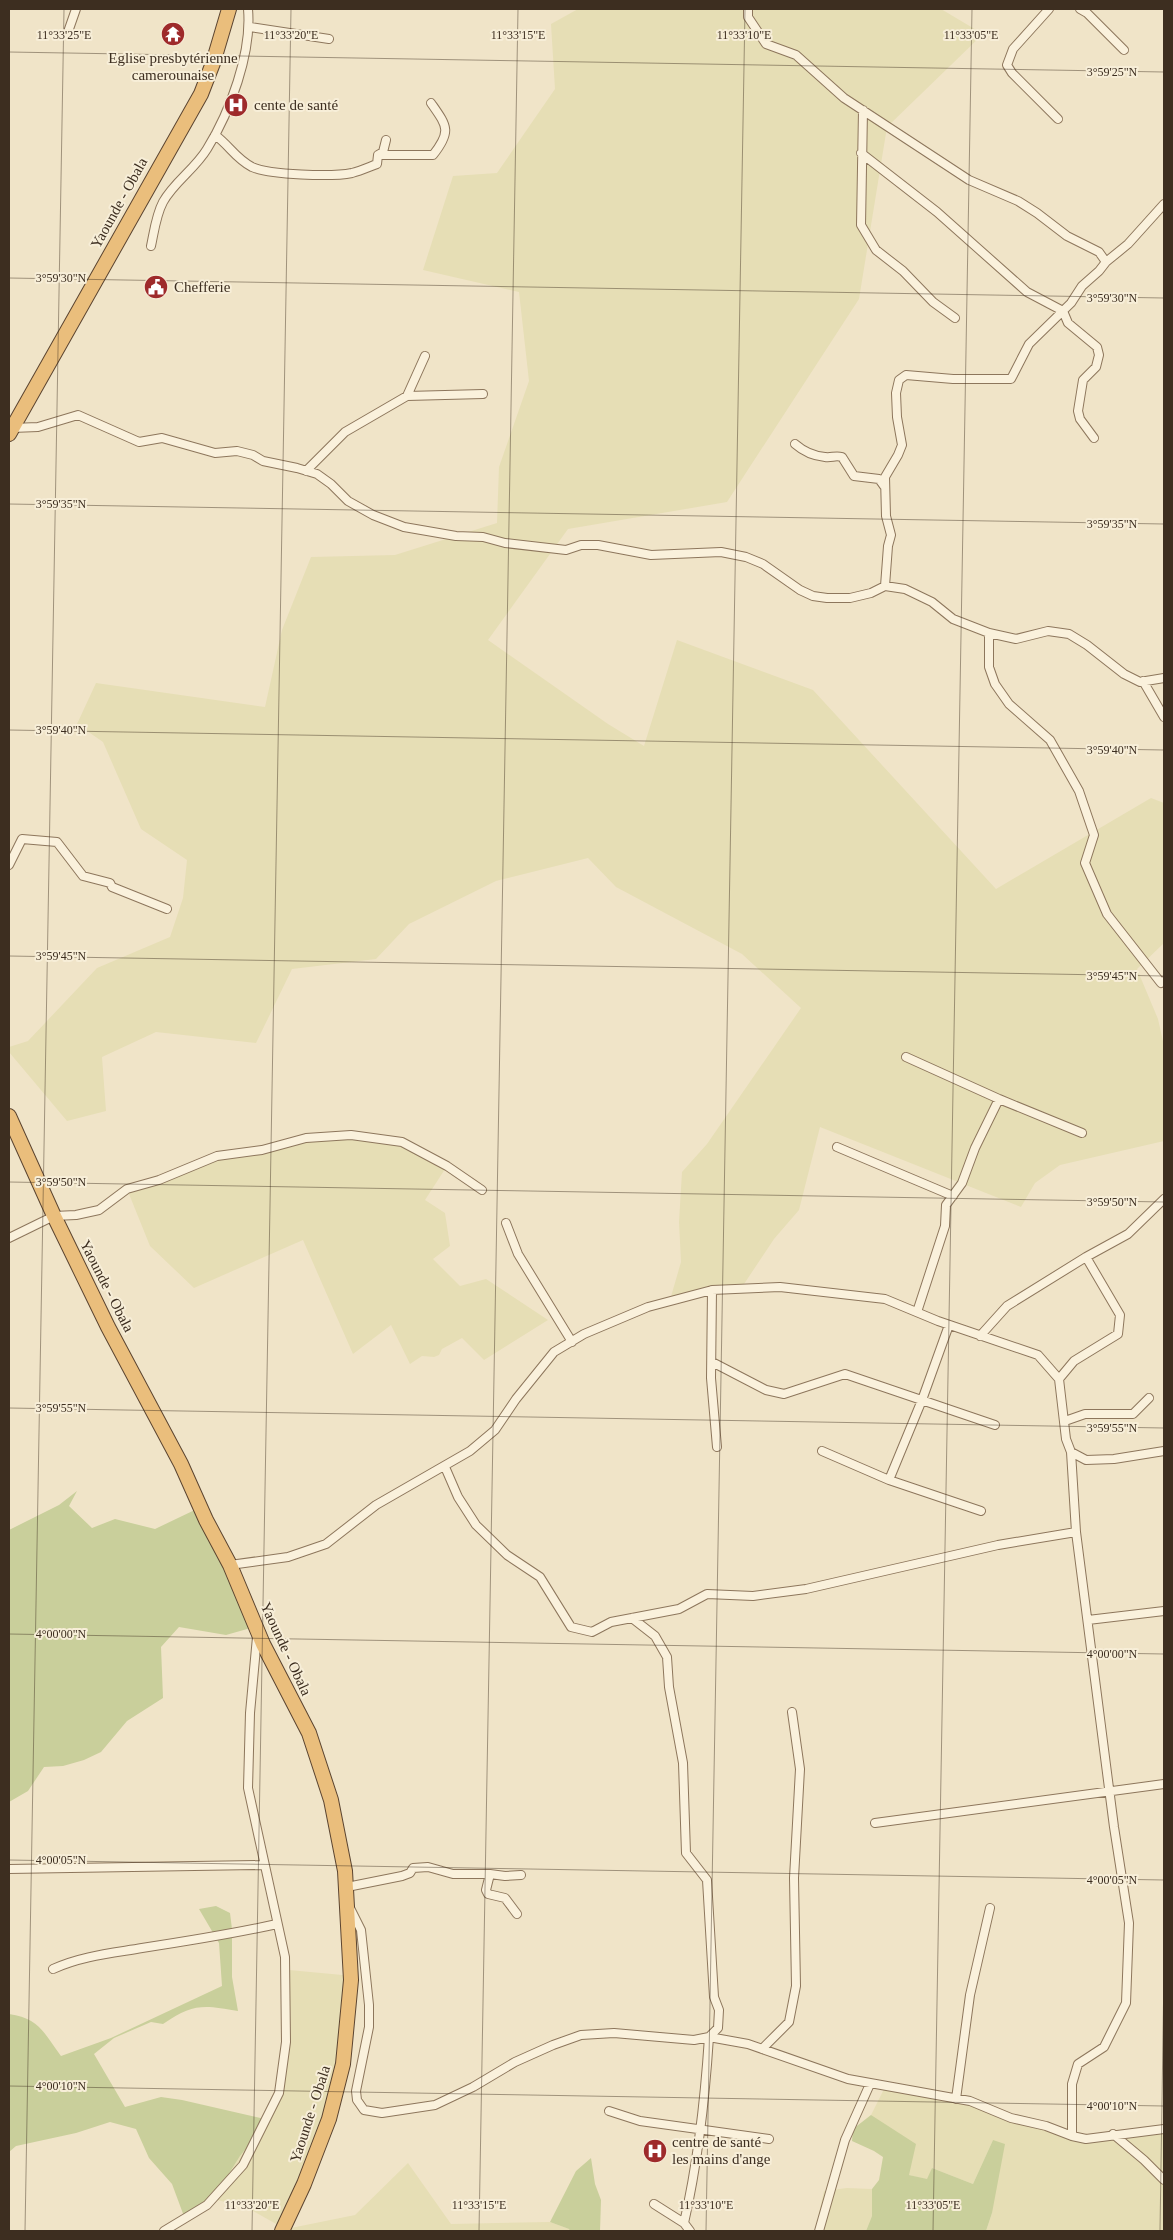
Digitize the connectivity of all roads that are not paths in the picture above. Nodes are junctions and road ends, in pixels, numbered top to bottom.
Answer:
1 (76, 9) edge
2 (229, 9) edge
3 (248, 9) edge
4 (748, 9) edge
5 (1049, 9) edge
6 (1080, 9) edge
7 (250, 26) junction
8 (69, 29) dead end
9 (329, 39) dead end
10 (1124, 50) dead end
11 (431, 103) dead end
12 (863, 110) junction
13 (1058, 118) dead end
14 (215, 135) junction
15 (386, 140) dead end
16 (861, 153) junction
17 (378, 155) junction
18 (1164, 204) edge
19 (151, 246) dead end
20 (1106, 262) junction
21 (1062, 311) junction
22 (955, 318) dead end
23 (424, 356) dead end
24 (483, 394) dead end
25 (407, 396) junction
26 (10, 431) edge
27 (1094, 438) dead end
28 (794, 444) dead end
29 (306, 471) junction
30 (884, 486) junction
31 (885, 586) junction
32 (989, 633) junction
33 (1164, 678) edge
34 (1143, 681) junction
35 (1164, 717) edge
36 (9, 864) edge
37 (166, 909) dead end
38 (1164, 981) edge
39 (906, 1057) dead end
40 (999, 1099) junction
41 (9, 1116) edge
42 (1082, 1133) dead end
43 (837, 1147) dead end
44 (482, 1190) dead end
45 (953, 1196) junction
46 (1164, 1199) edge
47 (54, 1216) junction
48 (506, 1223) dead end
49 (9, 1238) edge
50 (1086, 1257) junction
51 (712, 1290) junction
52 (917, 1312) junction
53 (949, 1325) junction
54 (980, 1336) junction
55 (572, 1342) junction
56 (712, 1362) junction
57 (1059, 1379) junction
58 (1149, 1398) dead end
59 (922, 1400) junction
60 (1065, 1421) junction
61 (995, 1425) dead end
62 (717, 1447) dead end
63 (1164, 1450) edge
64 (822, 1451) dead end
65 (1071, 1452) junction
66 (444, 1467) junction
67 (889, 1480) junction
68 (981, 1511) dead end
69 (1076, 1532) junction
70 (230, 1565) junction
71 (1164, 1611) edge
72 (632, 1618) junction
73 (1088, 1620) junction
74 (257, 1630) junction
75 (792, 1712) dead end
76 (1164, 1784) edge
77 (1110, 1792) junction
78 (874, 1823) dead end
79 (263, 1865) junction
80 (9, 1869) edge
81 (490, 1874) junction
82 (521, 1875) dead end
83 (346, 1887) junction
84 (347, 1902) junction
85 (990, 1908) dead end
86 (517, 1914) dead end
87 (277, 1924) junction
88 (54, 1969) dead end
89 (709, 2037) junction
90 (762, 2049) junction
91 (870, 2084) junction
92 (956, 2100) junction
93 (609, 2111) dead end
94 (700, 2129) junction
95 (1164, 2129) edge
96 (1113, 2134) junction
97 (1072, 2136) junction
98 (769, 2139) dead end
99 (1164, 2180) edge
100 (654, 2204) dead end
101 (684, 2223) junction
102 (164, 2231) edge
103 (282, 2231) edge
104 (690, 2231) edge
105 (819, 2231) edge

1 - 8 street
2 - 26 highway, Yaounde - Obala
3 - 7 street
4 - 12 street
5 - 13 street
6 - 10 street
7 - 9 street
7 - 14 street
11 - 17 street
12 - 16 street
12 - 20 street
14 - 17 street
14 - 19 street
15 - 17 street
16 - 21 street
16 - 22 street
18 - 20 street
20 - 21 street
21 - 27 street
21 - 30 street
23 - 25 street
24 - 25 street
25 - 29 street
26 - 29 street
28 - 30 street
29 - 31 street
30 - 31 street
31 - 32 street
32 - 34 street
32 - 38 street
33 - 34 street
34 - 35 street
36 - 37 street
39 - 40 street
40 - 42 street
40 - 45 street
41 - 47 highway, Yaounde - Obala
43 - 45 street
44 - 47 street
45 - 52 street
46 - 50 street
47 - 49 street
47 - 70 highway, Yaounde - Obala
48 - 55 street
50 - 54 street
50 - 57 street
51 - 52 street
51 - 55 street
51 - 56 street
52 - 53 street
53 - 54 street
53 - 59 street
54 - 57 street
55 - 66 street
56 - 59 street
56 - 62 street
57 - 60 street
58 - 60 street
59 - 61 street
59 - 67 street
60 - 65 street
63 - 65 street
64 - 67 street
65 - 69 street
66 - 70 street
66 - 72 street
67 - 68 street
69 - 72 street
69 - 73 street
70 - 74 highway, Yaounde - Obala
71 - 73 street
72 - 89 street
73 - 77 street
74 - 79 street
74 - 83 highway, Yaounde - Obala
75 - 90 street
76 - 77 street
77 - 78 street
77 - 97 street
79 - 80 street
79 - 87 street
81 - 82 street
81 - 83 street
81 - 86 street
83 - 84 highway, Yaounde - Obala
84 - 89 street
84 - 103 highway, Yaounde - Obala
85 - 92 street
87 - 88 street
87 - 102 street
89 - 90 street
89 - 94 street
90 - 91 street
91 - 92 street
91 - 105 street
92 - 97 street
93 - 94 street
94 - 98 street
94 - 101 street
95 - 96 street
96 - 97 street
96 - 99 street
100 - 101 street
101 - 104 street

